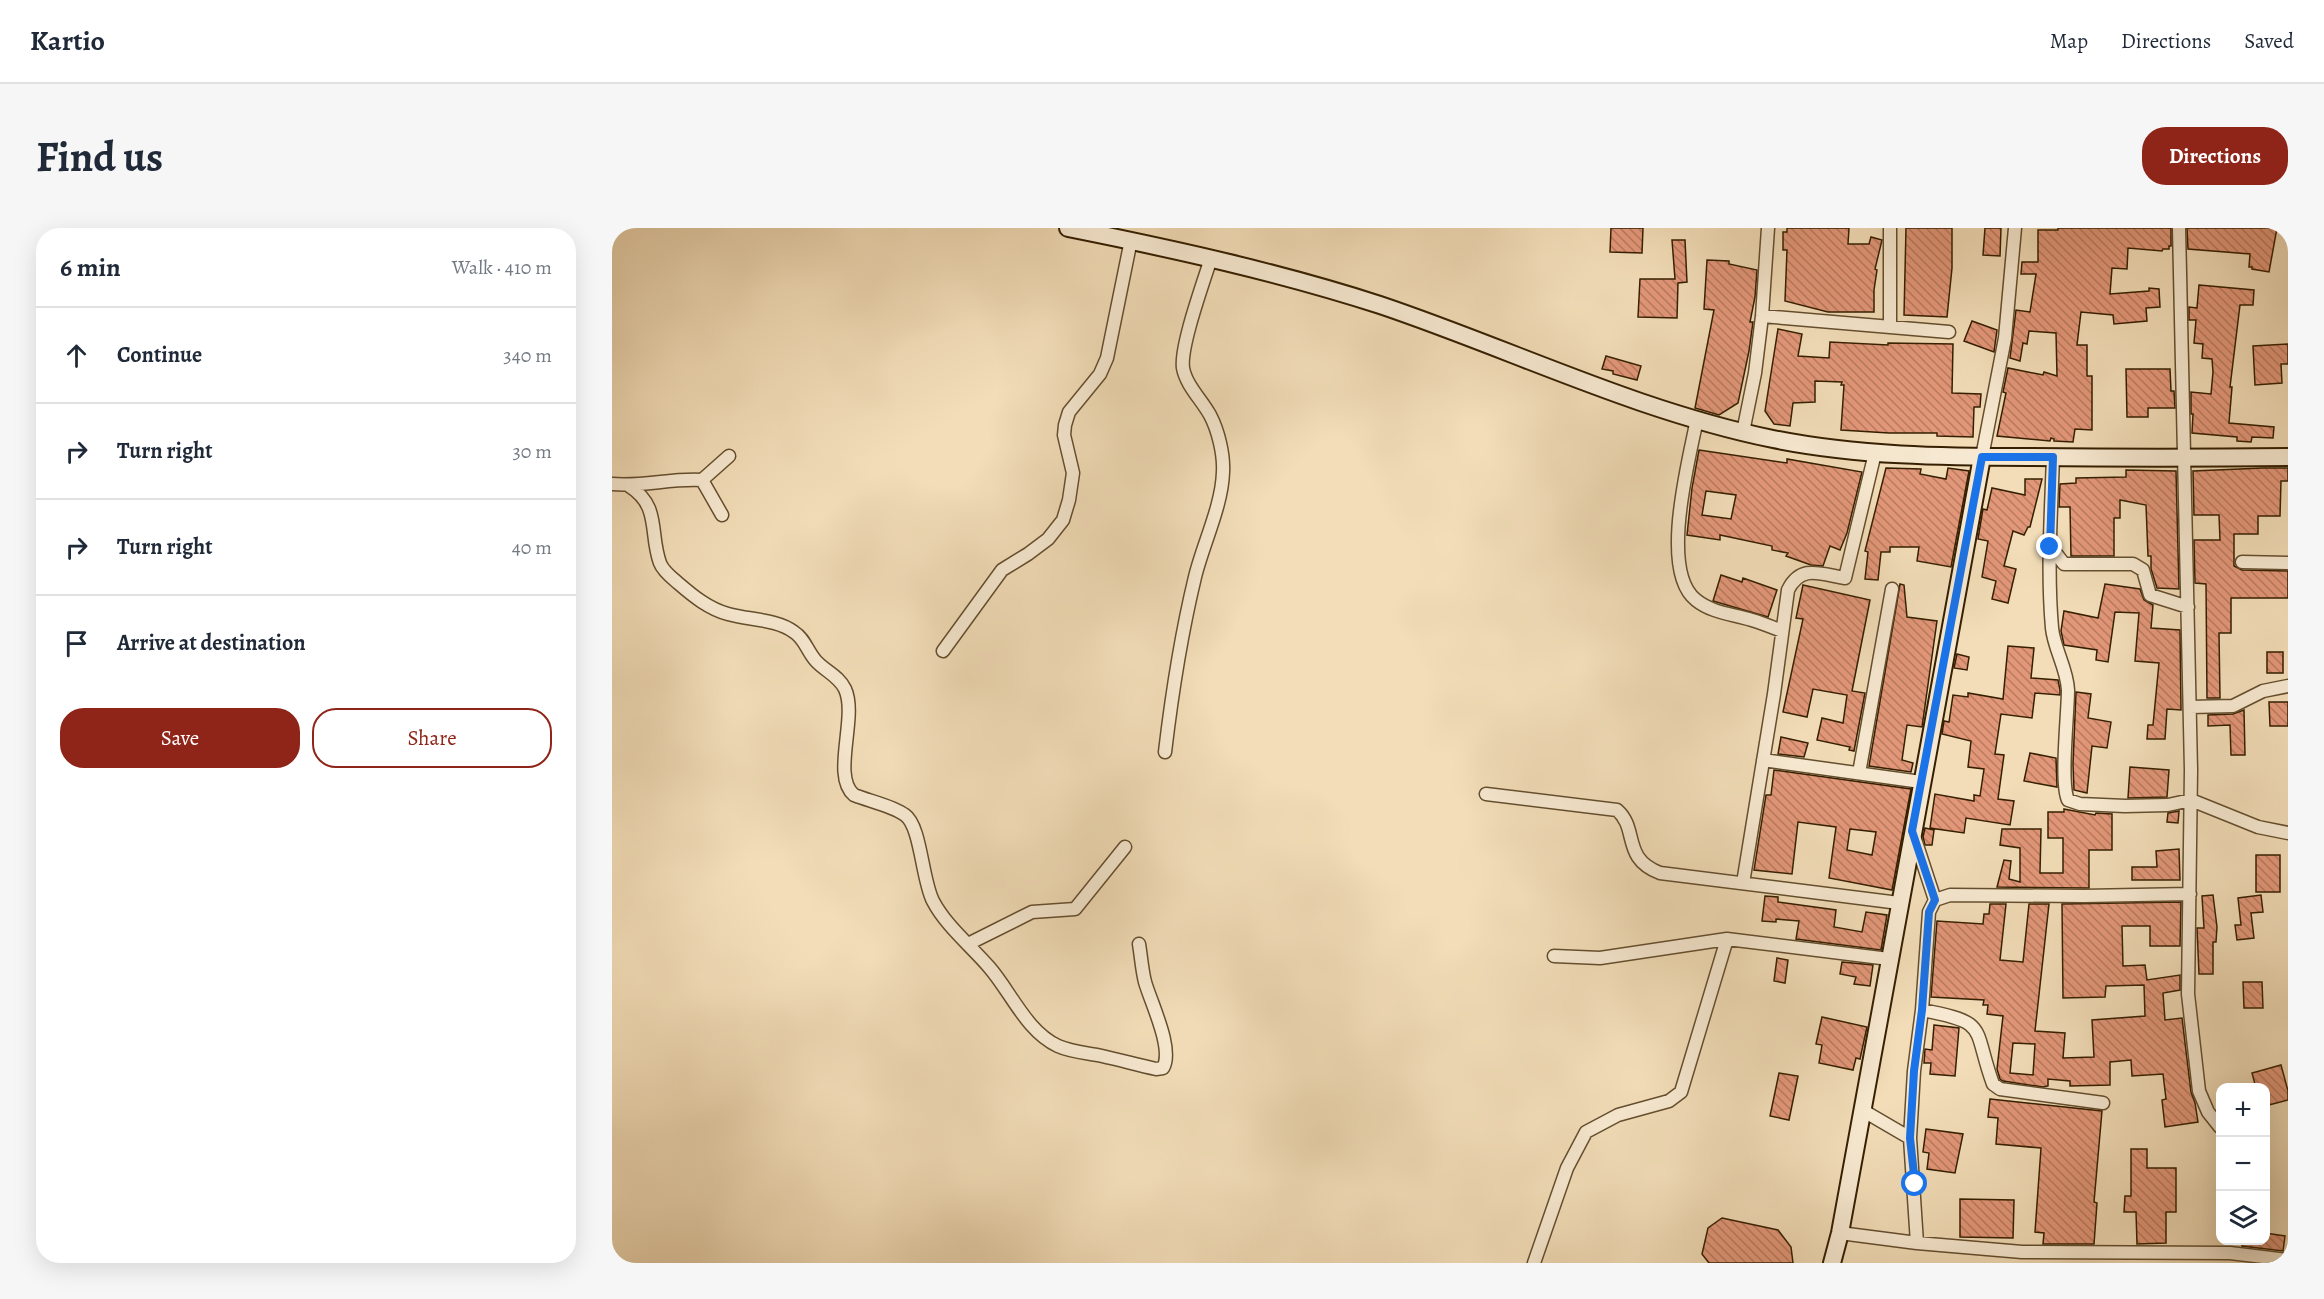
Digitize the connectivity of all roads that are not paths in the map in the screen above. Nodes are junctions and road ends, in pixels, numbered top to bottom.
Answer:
1 (1068, 228) edge
2 (1768, 228) edge
3 (1890, 228) edge
4 (2014, 228) edge
5 (2179, 228) edge
6 (1131, 240) junction
7 (1211, 258) junction
8 (1762, 316) junction
9 (1890, 327) junction
10 (1949, 332) dead end
11 (1697, 420) junction
12 (1743, 432) junction
13 (1875, 453) junction
14 (729, 456) dead end
15 (1982, 457) junction
16 (2053, 457) junction
17 (2288, 457) edge
18 (2186, 458) junction
19 (702, 480) junction
20 (612, 484) edge
21 (629, 486) junction
22 (722, 515) dead end
23 (2050, 547) junction
24 (2242, 562) dead end
25 (2288, 563) edge
26 (1892, 589) dead end
27 (2188, 607) junction
28 (1782, 631) junction
29 (943, 651) dead end
30 (2288, 686) edge
31 (2190, 707) junction
32 (1165, 752) dead end
33 (1763, 760) junction
34 (1859, 773) junction
35 (1922, 782) junction
36 (1486, 794) dead end
37 (2191, 800) junction
38 (1912, 831) junction
39 (2288, 833) edge
40 (1125, 847) dead end
41 (1743, 884) junction
42 (2190, 894) junction
43 (1935, 900) junction
44 (1899, 903) junction
45 (1727, 939) junction
46 (968, 944) junction
47 (1139, 944) dead end
48 (1554, 956) dead end
49 (1889, 959) junction
50 (1922, 1010) junction
51 (2103, 1103) dead end
52 (1862, 1110) junction
53 (2216, 1122) edge
54 (1910, 1138) junction
55 (1840, 1233) junction
56 (1917, 1243) junction
57 (2231, 1247) edge
58 (2288, 1260) edge
59 (1534, 1263) edge
60 (1832, 1263) edge

1 - 6 main road
2 - 8 street
3 - 9 street
4 - 15 street
5 - 18 street
6 - 7 main road
6 - 29 street
7 - 11 main road
7 - 32 street
8 - 9 street
8 - 12 street
9 - 10 street
11 - 12 main road
11 - 28 street
12 - 13 main road
13 - 15 main road
13 - 28 street
14 - 19 street
15 - 16 main road
15 - 35 main road
16 - 18 main road
16 - 23 street
17 - 18 main road
18 - 27 street
19 - 21 street
19 - 22 street
20 - 21 street
21 - 46 street
23 - 27 street
23 - 37 street
24 - 25 street
26 - 34 street
27 - 31 street
28 - 33 street
30 - 31 street
31 - 37 street
33 - 34 street
33 - 41 street
34 - 35 street
35 - 38 main road
36 - 41 street
37 - 39 street
37 - 42 street
38 - 43 street
38 - 44 main road
40 - 46 street
41 - 44 street
42 - 43 street
42 - 53 street
43 - 50 street
44 - 49 main road
45 - 48 street
45 - 49 street
45 - 59 street
46 - 47 street
49 - 52 main road
50 - 51 street
50 - 54 street
52 - 54 street
52 - 55 main road
54 - 56 street
55 - 56 street
55 - 60 main road
56 - 57 street
57 - 58 street

